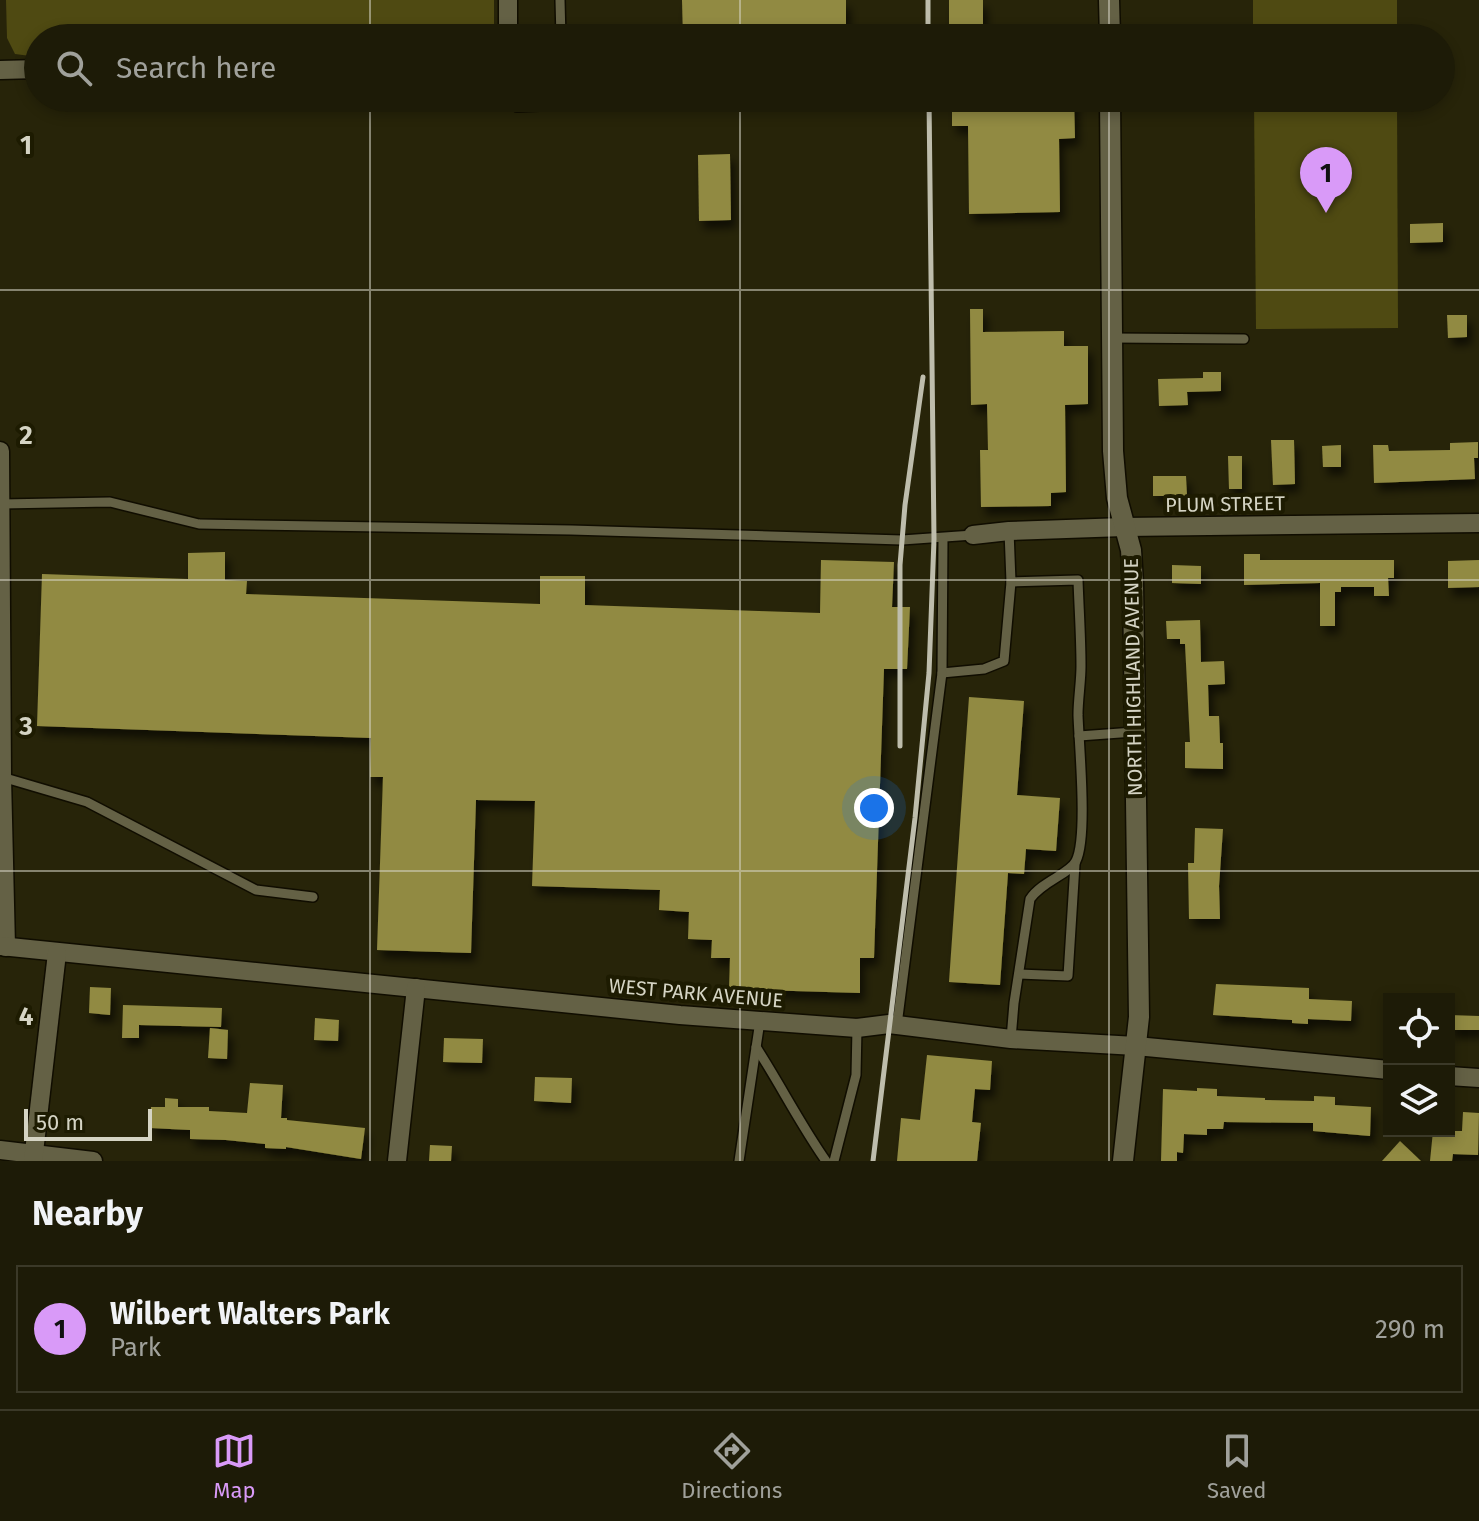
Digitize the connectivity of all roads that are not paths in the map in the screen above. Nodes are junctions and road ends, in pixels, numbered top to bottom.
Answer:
1 (508, 0) edge
2 (560, 0) edge
3 (1109, 0) edge
4 (508, 24) edge
5 (561, 24) edge
6 (1110, 24) edge
7 (24, 69) edge
8 (0, 70) edge
9 (1110, 112) edge
10 (1112, 338) junction
11 (1244, 339) dead end
12 (0, 451) edge
13 (1, 504) edge
14 (1479, 523) edge
15 (1124, 527) junction
16 (1009, 531) junction
17 (973, 535) joint
18 (943, 539) junction
19 (0, 555) edge
20 (1011, 582) junction
21 (942, 673) junction
22 (1134, 732) junction
23 (1079, 736) junction
24 (2, 777) edge
25 (1075, 864) junction
26 (313, 897) dead end
27 (3, 946) edge
28 (57, 953) junction
29 (1019, 974) junction
30 (416, 988) junction
31 (760, 1021) junction
32 (897, 1025) junction
33 (857, 1028) junction
34 (1011, 1039) junction
35 (1136, 1046) junction
36 (756, 1047) junction
37 (1383, 1069) edge
38 (1455, 1076) edge
39 (1479, 1078) edge
40 (0, 1150) edge
41 (33, 1158) edge
42 (93, 1161) edge
43 (397, 1161) edge
44 (739, 1161) edge
45 (826, 1161) edge
46 (834, 1161) edge
47 (1123, 1161) edge

1 - 4 street
2 - 5 lane
3 - 6 street
7 - 8 street
9 - 10 street, NORTH HIGHLAND AVENUE
10 - 11 lane
10 - 15 street, NORTH HIGHLAND AVENUE
12 - 13 street
13 - 18 lane
13 - 19 street
14 - 15 street, PLUM STREET
15 - 16 street, PLUM STREET
15 - 22 street, NORTH HIGHLAND AVENUE
16 - 17 street, PLUM STREET
16 - 20 lane
17 - 18 lane
18 - 21 lane
19 - 24 street
20 - 21 lane
20 - 23 lane
21 - 32 lane
22 - 23 lane
22 - 35 street, NORTH HIGHLAND AVENUE
23 - 25 lane
24 - 26 lane
24 - 27 street
25 - 29 lane
25 - 29 lane
27 - 28 street, WEST PARK AVENUE
28 - 30 street, WEST PARK AVENUE
28 - 41 street
29 - 34 lane
30 - 31 street, WEST PARK AVENUE
30 - 43 street
31 - 33 street, WEST PARK AVENUE
31 - 36 lane
32 - 33 street, WEST PARK AVENUE
32 - 34 street, WEST PARK AVENUE
33 - 46 lane
34 - 35 street, WEST PARK AVENUE
35 - 37 street, WEST PARK AVENUE
35 - 47 street, NORTH HIGHLAND AVENUE
36 - 44 lane
36 - 45 lane
38 - 39 street
40 - 41 street
41 - 42 street

